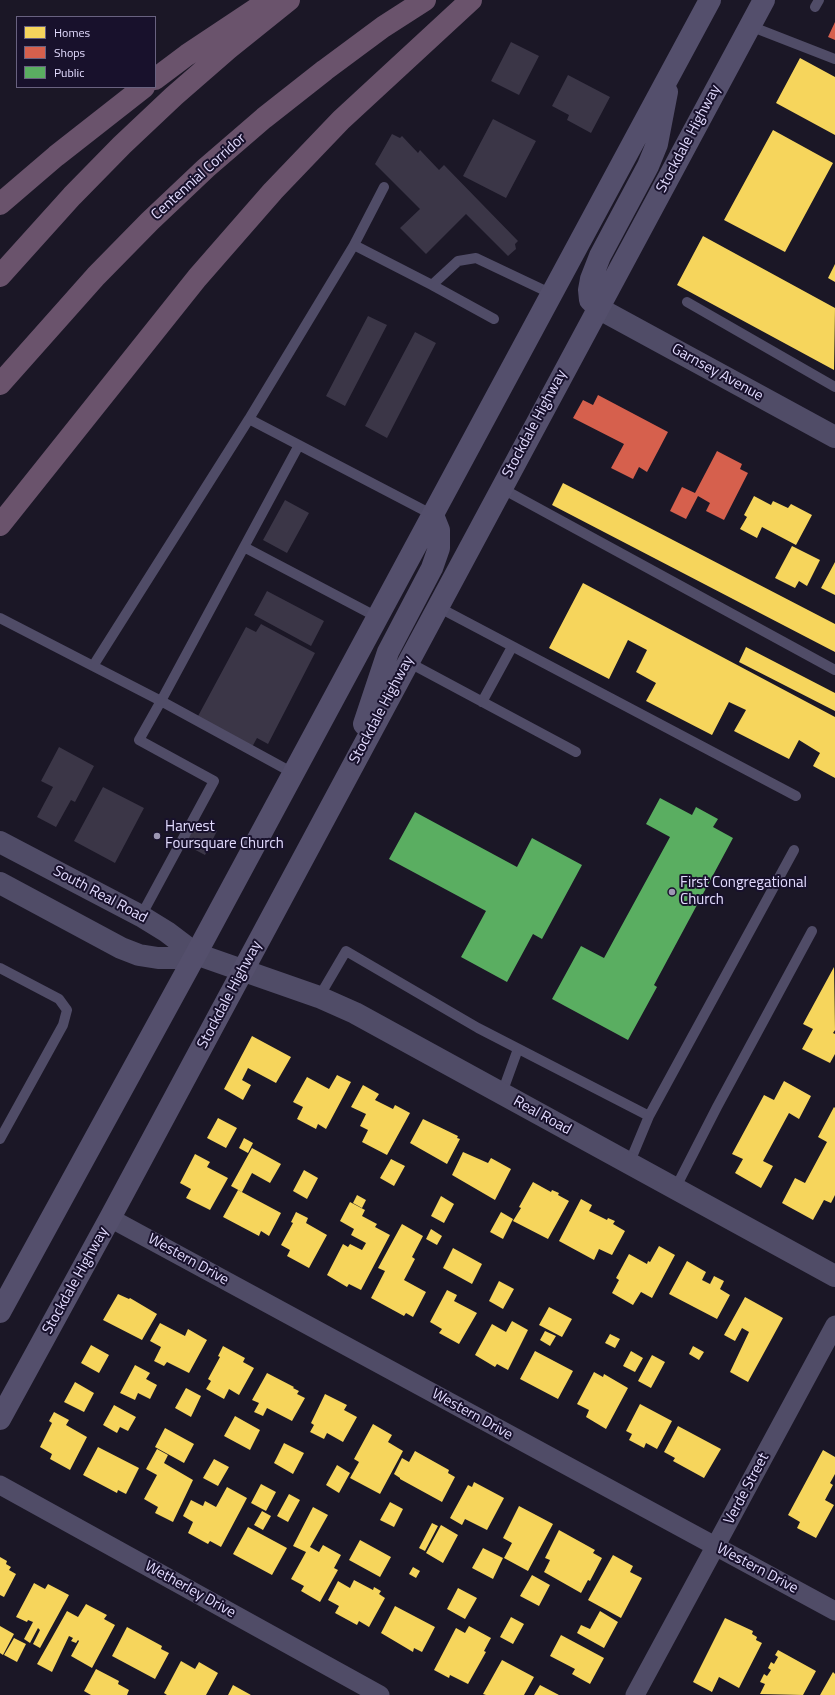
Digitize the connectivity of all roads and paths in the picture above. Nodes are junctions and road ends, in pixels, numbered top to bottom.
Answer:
1 (269, 0) edge
2 (289, 0) edge
3 (425, 0) edge
4 (471, 0) edge
5 (710, 0) edge
6 (764, 0) edge
7 (750, 26) junction
8 (835, 59) edge
9 (670, 75) junction
10 (156, 78) edge
11 (143, 88) edge
12 (384, 187) dead end
13 (0, 204) edge
14 (354, 245) junction
15 (0, 276) edge
16 (432, 285) junction
17 (552, 294) junction
18 (687, 302) dead end
19 (598, 308) junction
20 (494, 319) dead end
21 (0, 384) edge
22 (835, 387) edge
23 (249, 419) junction
24 (834, 433) edge
25 (299, 445) junction
26 (501, 488) junction
27 (433, 515) junction
28 (0, 525) edge
29 (244, 547) junction
30 (438, 607) junction
31 (377, 617) junction
32 (0, 618) edge
33 (512, 647) junction
34 (408, 662) junction
35 (93, 666) junction
36 (835, 670) edge
37 (161, 701) junction
38 (482, 702) junction
39 (576, 752) dead end
40 (355, 762) junction
41 (293, 774) junction
42 (796, 796) dead end
43 (0, 842) edge
44 (794, 850) dead end
45 (0, 882) edge
46 (141, 916) junction
47 (812, 930) dead end
48 (196, 954) junction
49 (0, 968) edge
50 (243, 971) junction
51 (319, 997) junction
52 (518, 1049) junction
53 (502, 1093) junction
54 (649, 1116) junction
55 (0, 1139) edge
56 (629, 1164) junction
57 (675, 1189) junction
58 (110, 1218) junction
59 (835, 1276) edge
60 (0, 1312) edge
61 (835, 1324) edge
62 (0, 1419) edge
63 (0, 1485) edge
64 (716, 1547) junction
65 (835, 1611) edge
66 (380, 1695) edge
67 (635, 1695) edge

1 - 10 highway
2 - 15 highway
3 - 21 highway, Centennial Corridor
4 - 28 highway
5 - 9 main road
6 - 7 main road, Stockdale Highway
7 - 8 lane
7 - 19 main road, Stockdale Highway
9 - 17 main road
9 - 19 main road
11 - 13 highway
12 - 14 lane
14 - 16 lane
14 - 23 lane
16 - 17 lane
16 - 20 lane
17 - 27 main road
18 - 22 lane
19 - 24 street, Garnsey Avenue
19 - 26 main road, Stockdale Highway
23 - 25 lane
23 - 35 lane
25 - 27 lane
25 - 29 lane
26 - 30 main road, Stockdale Highway
26 - 36 lane
27 - 31 main road
27 - 40 main road
29 - 31 lane
29 - 37 lane
30 - 33 lane
30 - 34 main road, Stockdale Highway
31 - 41 main road
32 - 35 lane
33 - 38 lane
33 - 42 lane
34 - 38 lane
34 - 40 main road, Stockdale Highway
35 - 37 lane
37 - 41 lane
37 - 46 lane
38 - 39 lane
40 - 50 main road, Stockdale Highway
41 - 48 main road
43 - 46 street, South Real Road
44 - 54 lane
45 - 48 street, South Real Road
46 - 48 street, South Real Road
47 - 57 lane
48 - 50 street, South Real Road
48 - 60 main road
49 - 55 lane
50 - 51 street, Real Road
50 - 58 main road, Stockdale Highway
51 - 52 lane
51 - 53 street, Real Road
52 - 53 lane
52 - 54 lane
53 - 56 street, Real Road
54 - 56 lane
56 - 57 street, Real Road
57 - 59 street, Real Road
58 - 62 main road, Stockdale Highway
58 - 64 street, Western Drive
61 - 64 street, Verde Street
63 - 66 street, Wetherley Drive
64 - 65 street, Western Drive
64 - 67 street, Verde Street

